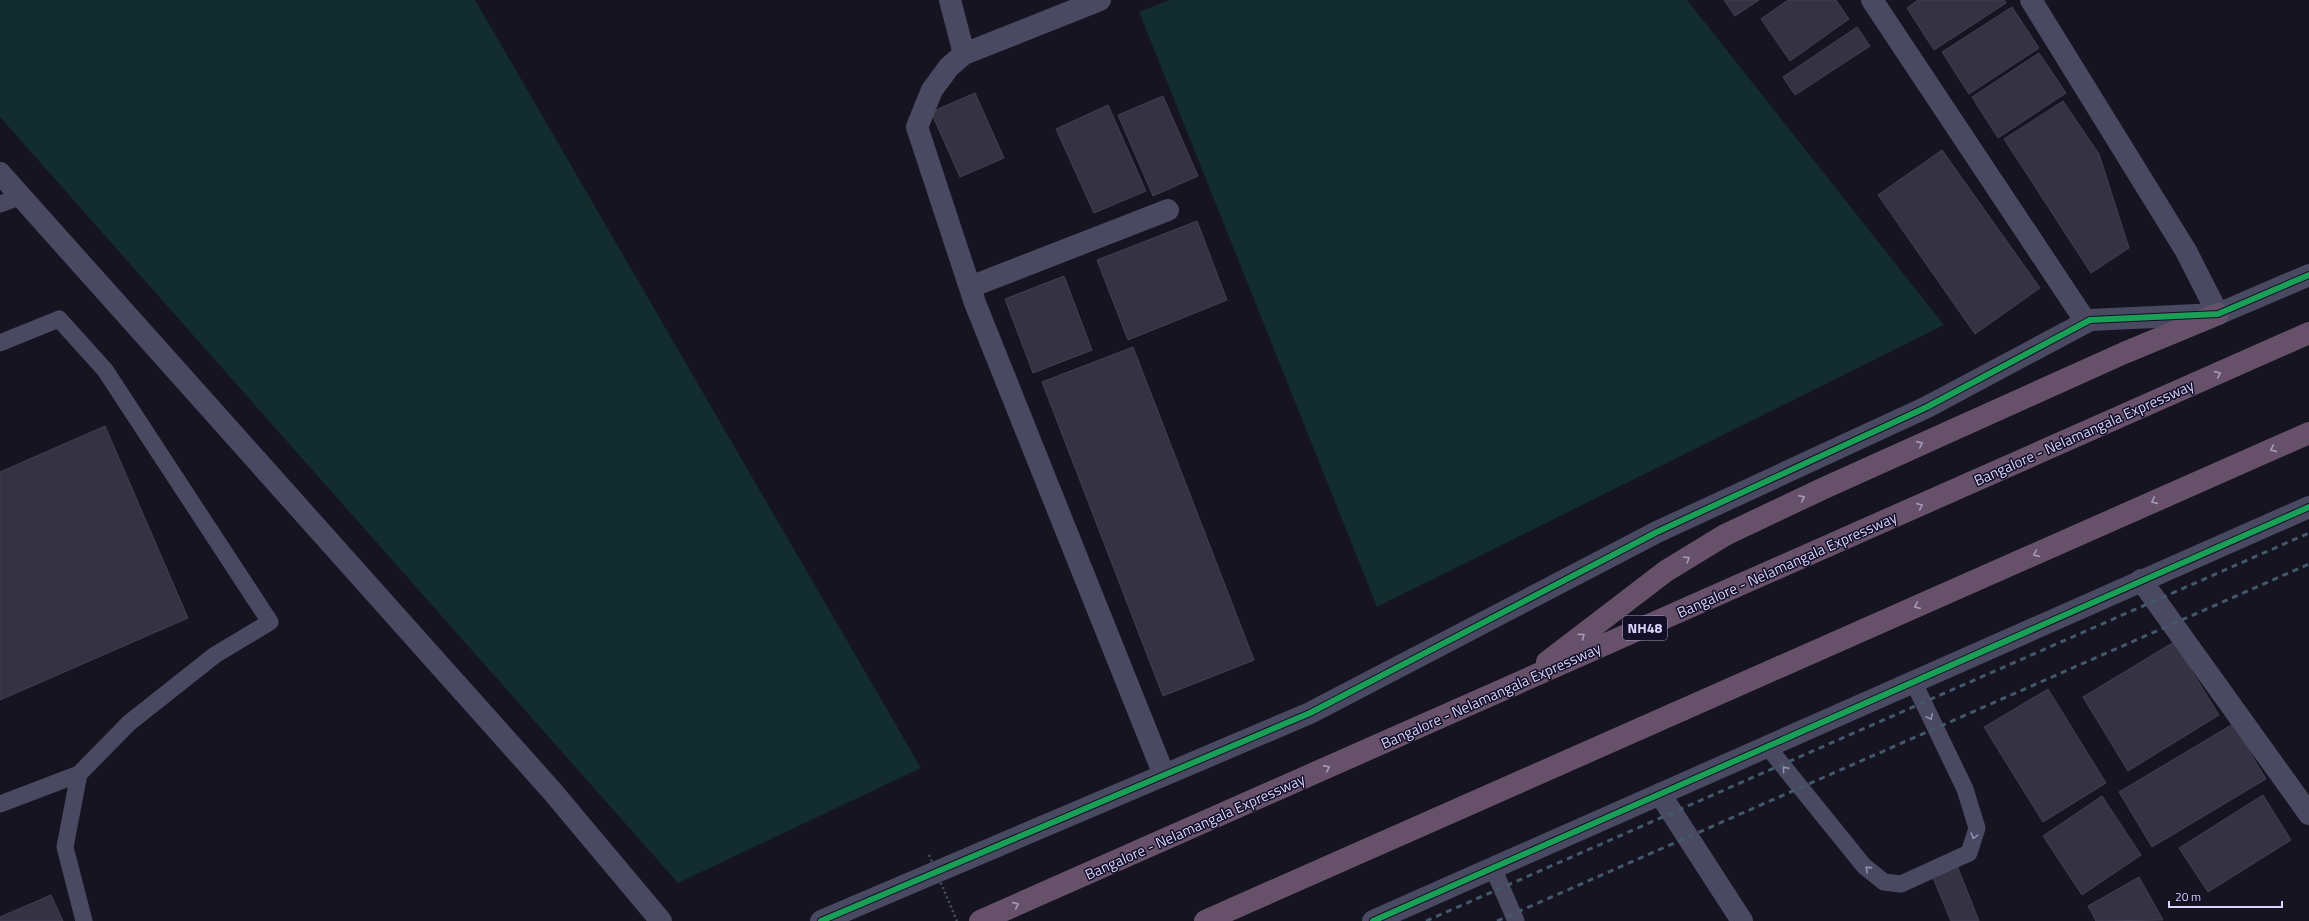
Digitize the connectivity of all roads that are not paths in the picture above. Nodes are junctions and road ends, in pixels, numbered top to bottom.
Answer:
1 (950, 0) edge
2 (1100, 0) edge
3 (1872, 0) edge
4 (2031, 0) edge
5 (964, 54) junction
6 (0, 173) edge
7 (22, 196) junction
8 (0, 204) edge
9 (1168, 210) dead end
10 (2309, 275) edge
11 (970, 287) junction
12 (2218, 314) junction
13 (2086, 322) junction
14 (2309, 333) edge
15 (0, 343) edge
16 (2309, 433) edge
17 (2309, 507) edge
18 (2141, 580) junction
19 (1913, 681) junction
20 (1517, 685) junction
21 (1767, 746) junction
22 (79, 774) junction
23 (1164, 775) junction
24 (1660, 794) junction
25 (0, 804) edge
26 (2309, 814) edge
27 (1493, 868) junction
28 (84, 921) edge
29 (661, 921) edge
30 (821, 921) edge
31 (980, 921) edge
32 (1205, 921) edge
33 (1373, 921) edge
34 (1516, 921) edge
35 (1742, 921) edge

1 - 5 street
2 - 5 street
3 - 13 street
4 - 12 street
5 - 11 street
6 - 7 street
7 - 8 lane
7 - 29 street
9 - 11 street
10 - 12 street
11 - 23 street
12 - 13 street
20 -> 12 highway
13 - 23 street
20 -> 14 highway, Bangalore - Nelamangala Expressway / NH48
15 - 22 lane
16 -> 32 highway
17 - 18 street
18 - 19 street
18 - 26 street
19 - 21 street
19 -> 21 lane
31 -> 20 highway, Bangalore - Nelamangala Expressway / NH48
21 - 24 street
22 - 25 lane
22 - 28 lane
23 - 30 street
24 - 27 street
24 - 35 street
27 - 33 street
27 - 34 lane

